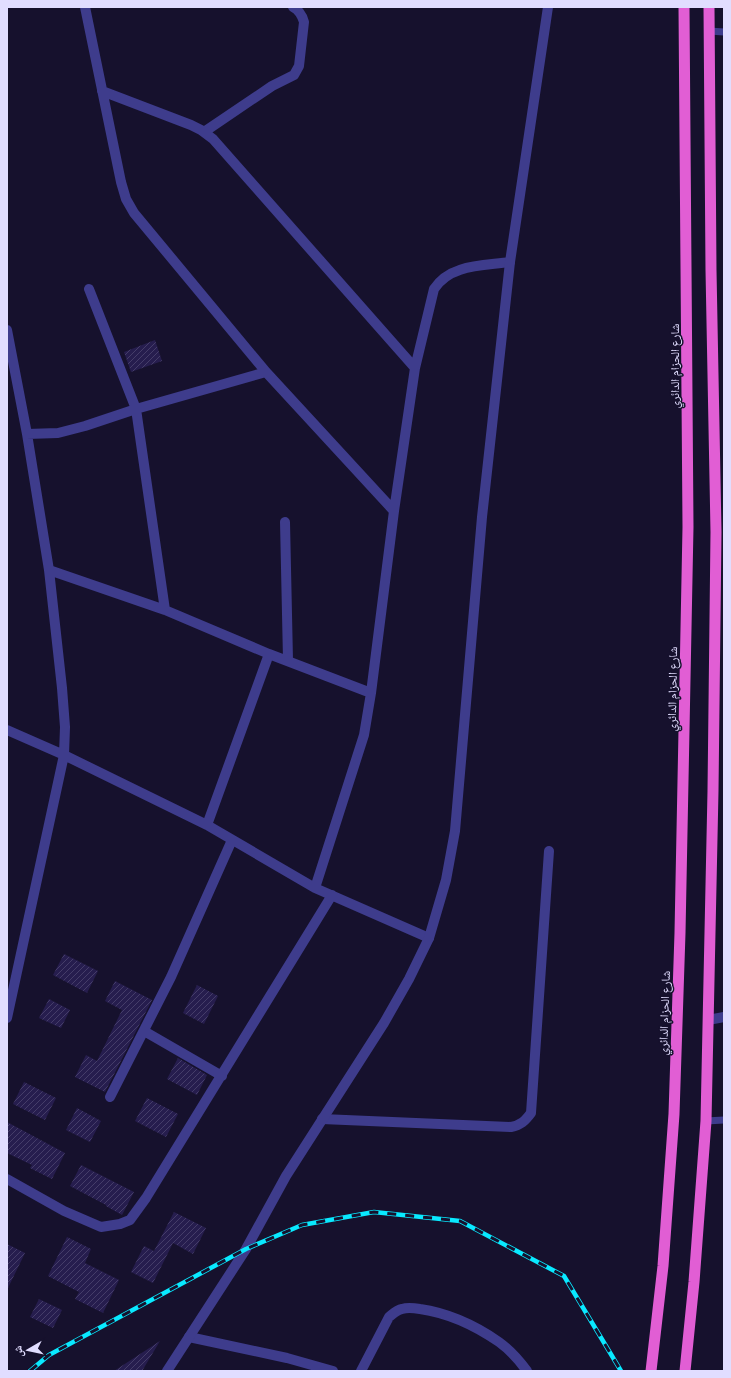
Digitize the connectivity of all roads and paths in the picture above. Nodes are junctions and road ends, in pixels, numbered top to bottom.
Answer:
1 (85, 7) edge
2 (293, 7) edge
3 (548, 7) edge
4 (684, 7) edge
5 (708, 7) edge
6 (709, 31) junction
7 (724, 32) edge
8 (102, 91) junction
9 (204, 132) junction
10 (510, 262) junction
11 (89, 289) dead end
12 (7, 330) edge
13 (415, 368) junction
14 (266, 372) junction
15 (136, 409) junction
16 (27, 434) junction
17 (394, 511) junction
18 (285, 522) dead end
19 (720, 534) edge
20 (50, 570) junction
21 (165, 610) junction
22 (269, 654) junction
23 (288, 660) junction
24 (371, 693) junction
25 (7, 730) edge
26 (64, 755) junction
27 (207, 825) junction
28 (232, 840) junction
29 (549, 851) dead end
30 (315, 888) junction
31 (332, 896) junction
32 (428, 938) junction
33 (9, 1001) edge
34 (724, 1017) edge
35 (7, 1018) edge
36 (708, 1020) junction
37 (144, 1031) junction
38 (222, 1076) junction
39 (110, 1097) dead end
40 (322, 1118) junction
41 (724, 1120) edge
42 (706, 1121) junction
43 (7, 1179) edge
44 (189, 1337) junction
45 (167, 1371) edge
46 (332, 1371) edge
47 (361, 1371) edge
48 (527, 1371) edge
49 (652, 1371) edge
50 (685, 1371) edge

1 - 8 street
2 - 9 street
3 - 10 street
4 - 49 highway, شارع الحزام الدائري
5 - 6 highway
6 - 7 lane
6 - 19 highway
8 - 9 street
8 - 14 street
9 - 13 street
10 - 13 street
10 - 32 street
11 - 15 street
12 - 16 street
13 - 17 street
14 - 15 street
14 - 17 street
15 - 16 street
15 - 21 street
16 - 20 street
17 - 24 street
18 - 23 street
19 - 36 highway
20 - 21 street
20 - 26 street
21 - 22 street
22 - 23 street
22 - 27 street
23 - 24 street
24 - 30 street
25 - 26 street
26 - 27 street
26 - 33 street
27 - 28 street
28 - 30 street
28 - 37 street
29 - 40 street
30 - 31 street
31 - 32 street
31 - 38 street
32 - 40 street
33 - 35 street
34 - 36 street
36 - 42 highway
37 - 38 street
37 - 39 street
38 - 43 street
40 - 44 street
41 - 42 lane
42 - 50 highway
44 - 45 street
44 - 46 street
47 - 48 street

